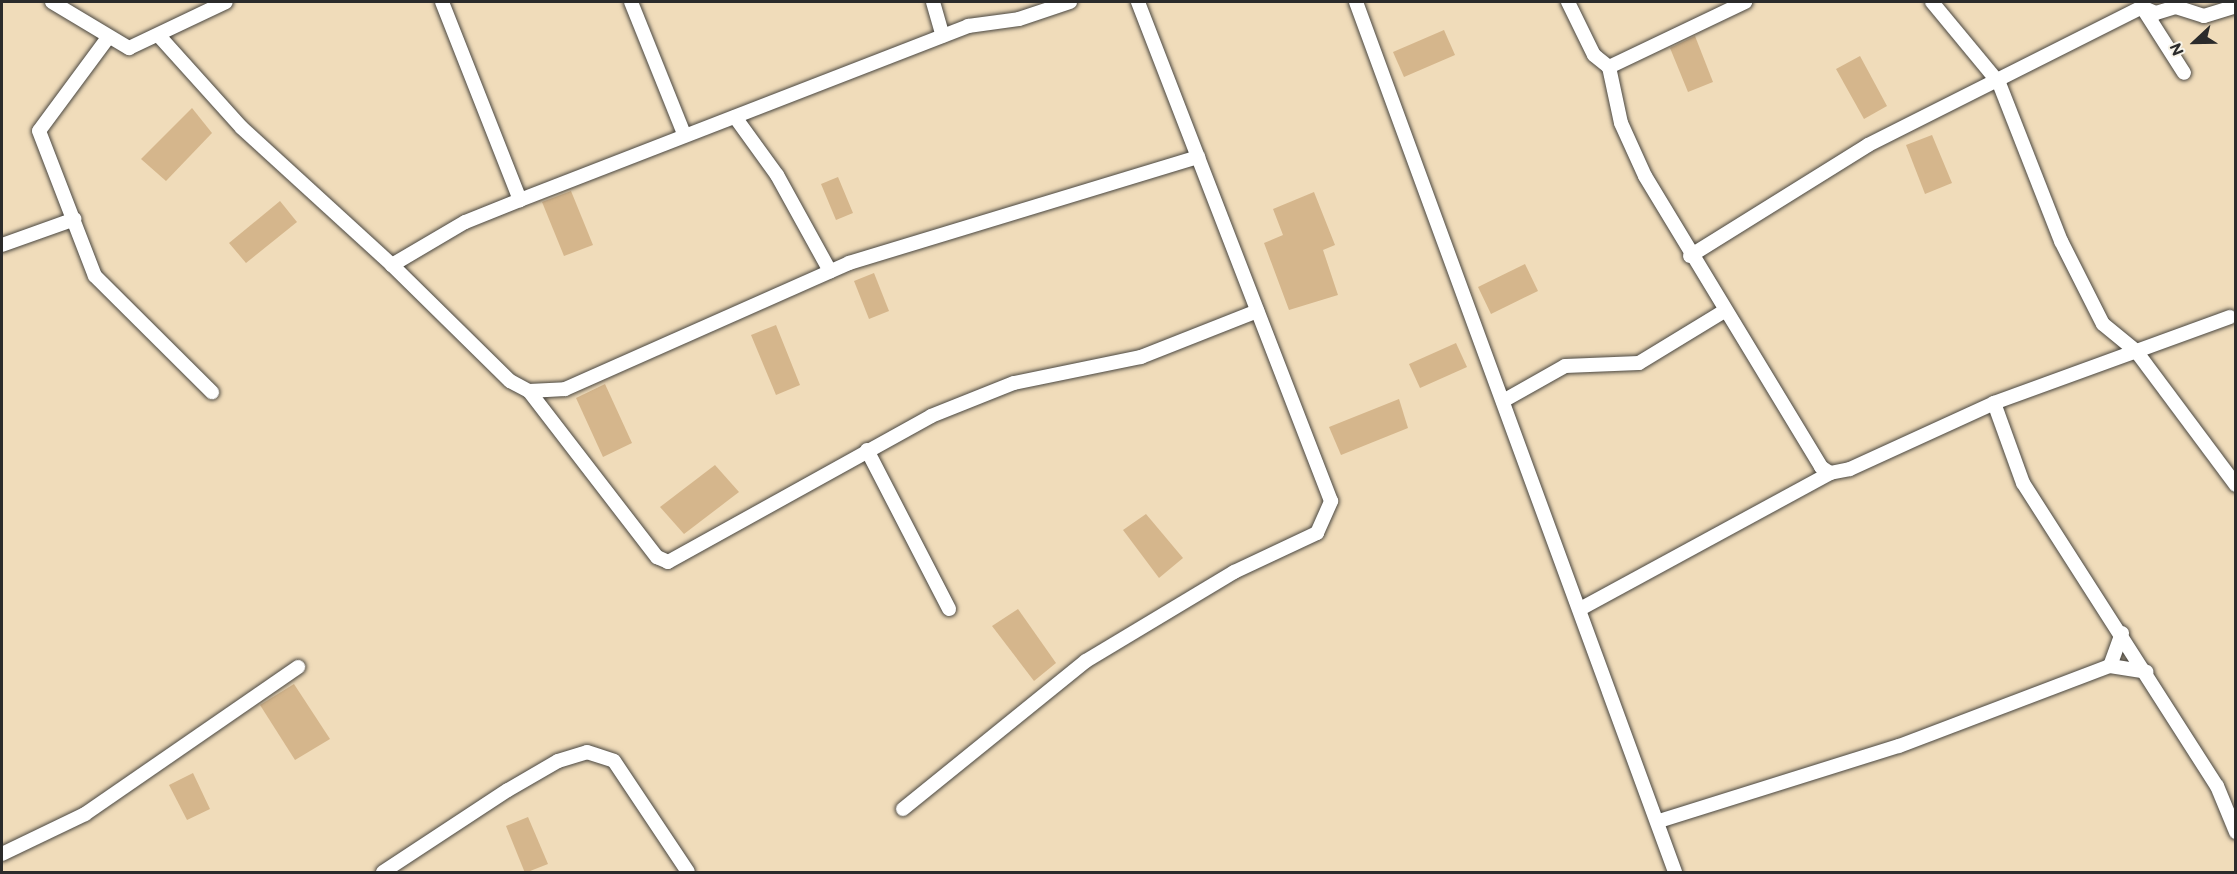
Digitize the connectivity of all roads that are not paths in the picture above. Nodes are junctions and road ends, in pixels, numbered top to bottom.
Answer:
1 (52, 2) edge
2 (226, 2) edge
3 (442, 2) edge
4 (631, 2) edge
5 (933, 2) edge
6 (1070, 2) edge
7 (1138, 2) edge
8 (1356, 2) edge
9 (1568, 2) edge
10 (1745, 2) edge
11 (1932, 2) edge
12 (2140, 4) edge
13 (2235, 6) edge
14 (943, 36) junction
15 (160, 38) junction
16 (107, 39) junction
17 (1609, 67) junction
18 (2184, 73) dead end
19 (1999, 83) junction
20 (735, 117) junction
21 (684, 134) junction
22 (1198, 157) junction
23 (520, 200) junction
24 (75, 219) junction
25 (2, 244) edge
26 (1690, 256) junction
27 (392, 266) junction
28 (830, 271) junction
29 (1257, 311) junction
30 (1723, 312) junction
31 (2230, 317) dead end
32 (2136, 351) junction
33 (528, 391) junction
34 (212, 392) dead end
35 (1503, 401) junction
36 (1994, 403) junction
37 (867, 450) junction
38 (1830, 473) junction
39 (2235, 485) edge
40 (949, 609) dead end
41 (1581, 609) junction
42 (2122, 633) junction
43 (2110, 666) junction
44 (298, 667) dead end
45 (2147, 672) junction
46 (903, 809) dead end
47 (1659, 821) junction
48 (2235, 831) edge
49 (2, 854) edge
50 (383, 873) edge
51 (688, 873) edge
52 (1675, 873) edge

1 - 16 street
2 - 15 street
3 - 23 street
4 - 21 street
5 - 14 street
6 - 14 street
7 - 22 street
8 - 35 street
9 - 17 street
10 - 17 street
11 - 19 street
12 - 13 street
12 - 18 street
12 - 19 street
14 - 20 street
15 - 16 street
15 - 27 street
16 - 24 street
17 - 26 street
19 - 26 street
19 - 32 street
20 - 21 street
20 - 28 street
21 - 23 street
22 - 28 street
22 - 29 street
23 - 27 street
24 - 25 street
24 - 34 street
26 - 30 street
27 - 33 street
28 - 33 street
29 - 37 street
29 - 46 street
30 - 35 street
30 - 38 street
31 - 32 street
32 - 36 street
32 - 39 street
33 - 37 street
35 - 41 street
36 - 38 street
36 - 42 street
37 - 40 street
38 - 41 street
41 - 47 street
42 - 43 street
42 - 45 street
43 - 45 street
43 - 47 street
44 - 49 street
45 - 48 street
47 - 52 street
50 - 51 street

